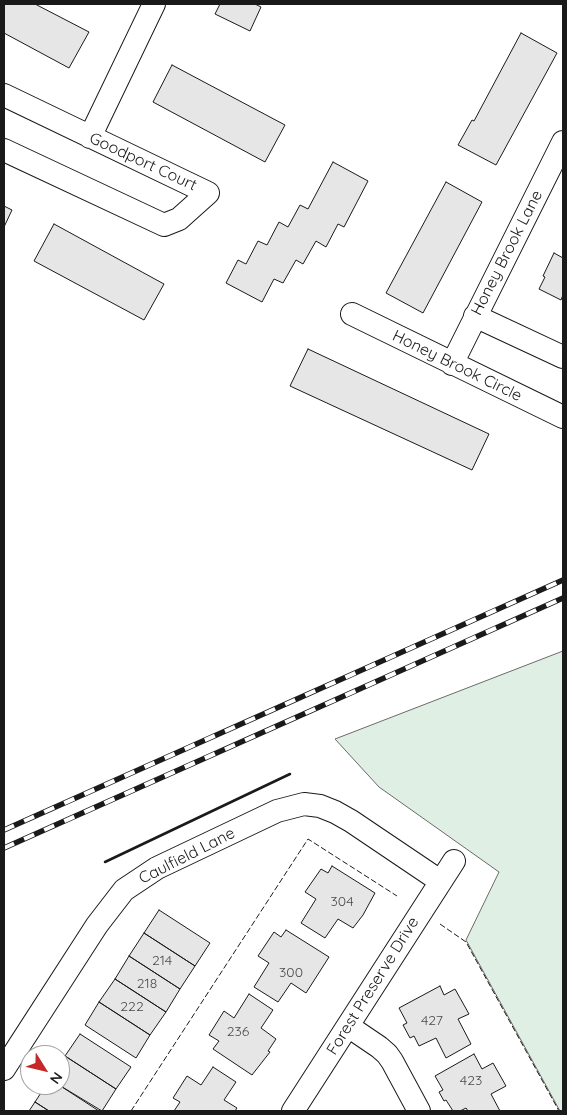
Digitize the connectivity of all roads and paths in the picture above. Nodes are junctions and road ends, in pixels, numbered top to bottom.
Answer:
1 (154, 4) edge
2 (4, 95) edge
3 (90, 137) junction
4 (563, 142) edge
5 (4, 150) edge
6 (352, 314) dead end
7 (475, 316) junction
8 (563, 357) edge
9 (452, 364) junction
10 (563, 417) edge
11 (454, 861) dead end
12 (440, 881) junction
13 (348, 1026) junction
14 (4, 1069) edge
15 (293, 1111) edge
16 (419, 1111) edge

1 - 3 street
2 - 3 street, Goodport Court
3 - 5 street, Goodport Court
4 - 7 street, Honey Brook Lane
6 - 9 street, Honey Brook Circle
7 - 8 street
7 - 9 street, Honey Brook Lane
9 - 10 street, Honey Brook Circle
11 - 12 street, Forest Preserve Drive
12 - 13 street, Forest Preserve Drive
12 - 14 street, Caulfield Lane
13 - 15 street, Forest Preserve Drive
13 - 16 street

